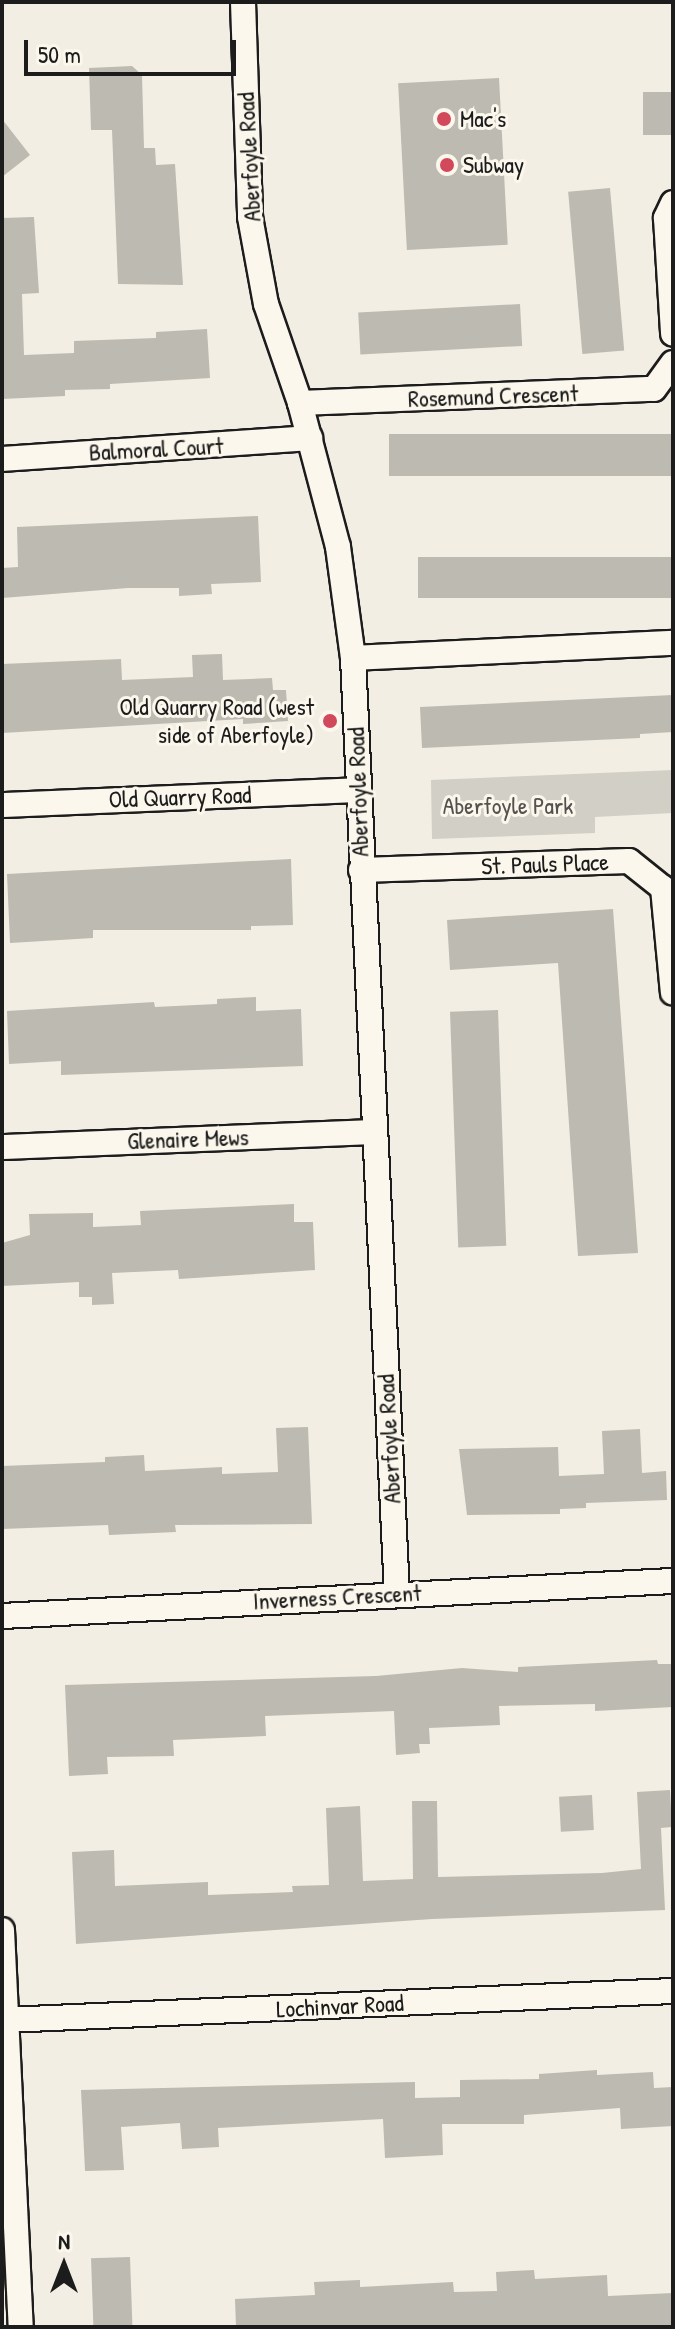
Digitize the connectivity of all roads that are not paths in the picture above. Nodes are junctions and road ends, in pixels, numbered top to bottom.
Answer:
1 (243, 2) edge
2 (673, 203) edge
3 (673, 334) edge
4 (673, 363) edge
5 (300, 403) junction
6 (310, 438) junction
7 (2, 459) edge
8 (673, 643) edge
9 (353, 658) junction
10 (357, 790) junction
11 (2, 805) edge
12 (361, 870) junction
13 (672, 941) edge
14 (673, 993) edge
15 (374, 1132) junction
16 (2, 1147) edge
17 (673, 1581) edge
18 (397, 1594) junction
19 (2, 1616) edge
20 (2, 1930) edge
21 (673, 1991) edge
22 (6, 2020) junction
23 (21, 2327) edge

1 - 5 street, Aberfoyle Road
2 - 3 street
4 - 5 street, Rosemund Crescent
5 - 6 street, Aberfoyle Road
6 - 7 street, Balmoral Court
6 - 9 street, Aberfoyle Road
8 - 9 street
9 - 10 street, Aberfoyle Road
10 - 11 street, Old Quarry Road
10 - 12 street, Aberfoyle Road
12 - 13 street, St. Pauls Place
12 - 15 street, Aberfoyle Road
13 - 14 street, St. Pauls Place
15 - 16 street, Glenaire Mews
15 - 18 street, Aberfoyle Road
17 - 18 street, Inverness Crescent
18 - 19 street, Inverness Crescent
20 - 22 street
21 - 22 street, Lochinvar Road
22 - 23 street

